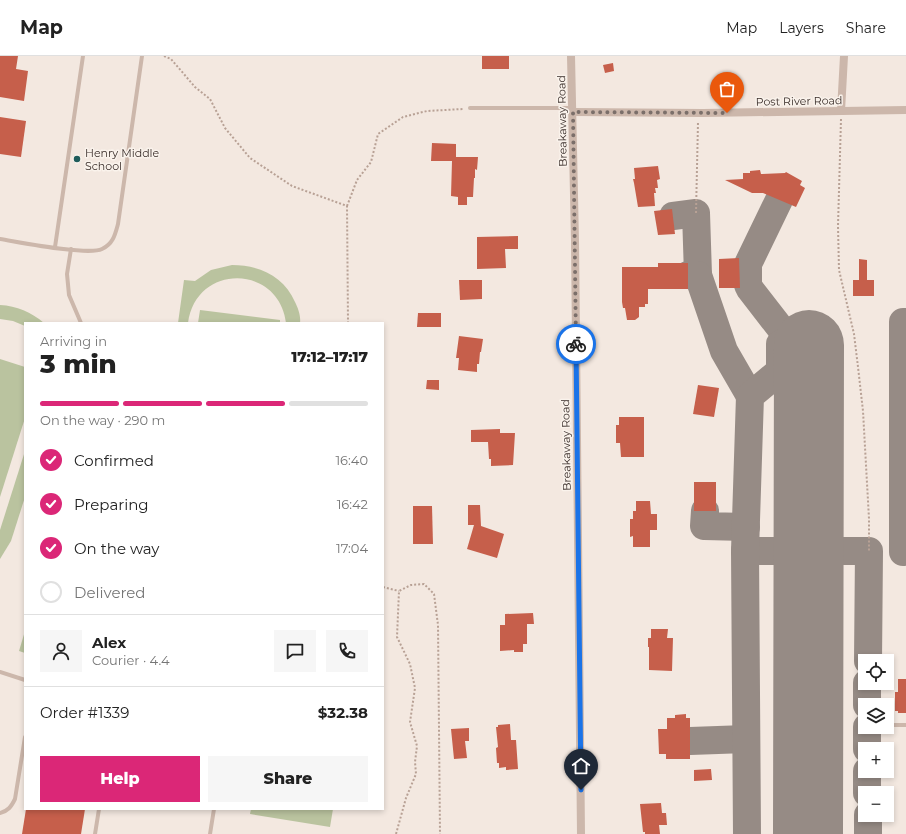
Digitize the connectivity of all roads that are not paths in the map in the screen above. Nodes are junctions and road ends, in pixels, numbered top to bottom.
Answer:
1 (83, 56) edge
2 (142, 56) edge
3 (571, 56) edge
4 (844, 56) edge
5 (470, 108) road end
6 (573, 110) junction
7 (906, 110) edge
8 (841, 112) junction
9 (0, 239) edge
10 (55, 247) junction
11 (71, 250) junction
12 (81, 322) edge
13 (0, 672) edge
14 (24, 680) edge
15 (894, 725) edge
16 (906, 725) edge
17 (24, 743) edge
18 (99, 810) edge
19 (214, 810) edge
20 (0, 813) edge
21 (95, 834) edge
22 (210, 834) edge
23 (581, 834) edge

1 - 10 lane
2 - 11 lane
3 - 6 street, Breakaway Road
4 - 8 street
5 - 6 lane
6 - 8 street, Post River Road
6 - 23 street, Breakaway Road
7 - 8 street, Post River Road
9 - 10 lane
10 - 11 lane
11 - 12 lane
13 - 14 lane
15 - 16 lane
17 - 20 lane
18 - 21 lane
19 - 22 lane

